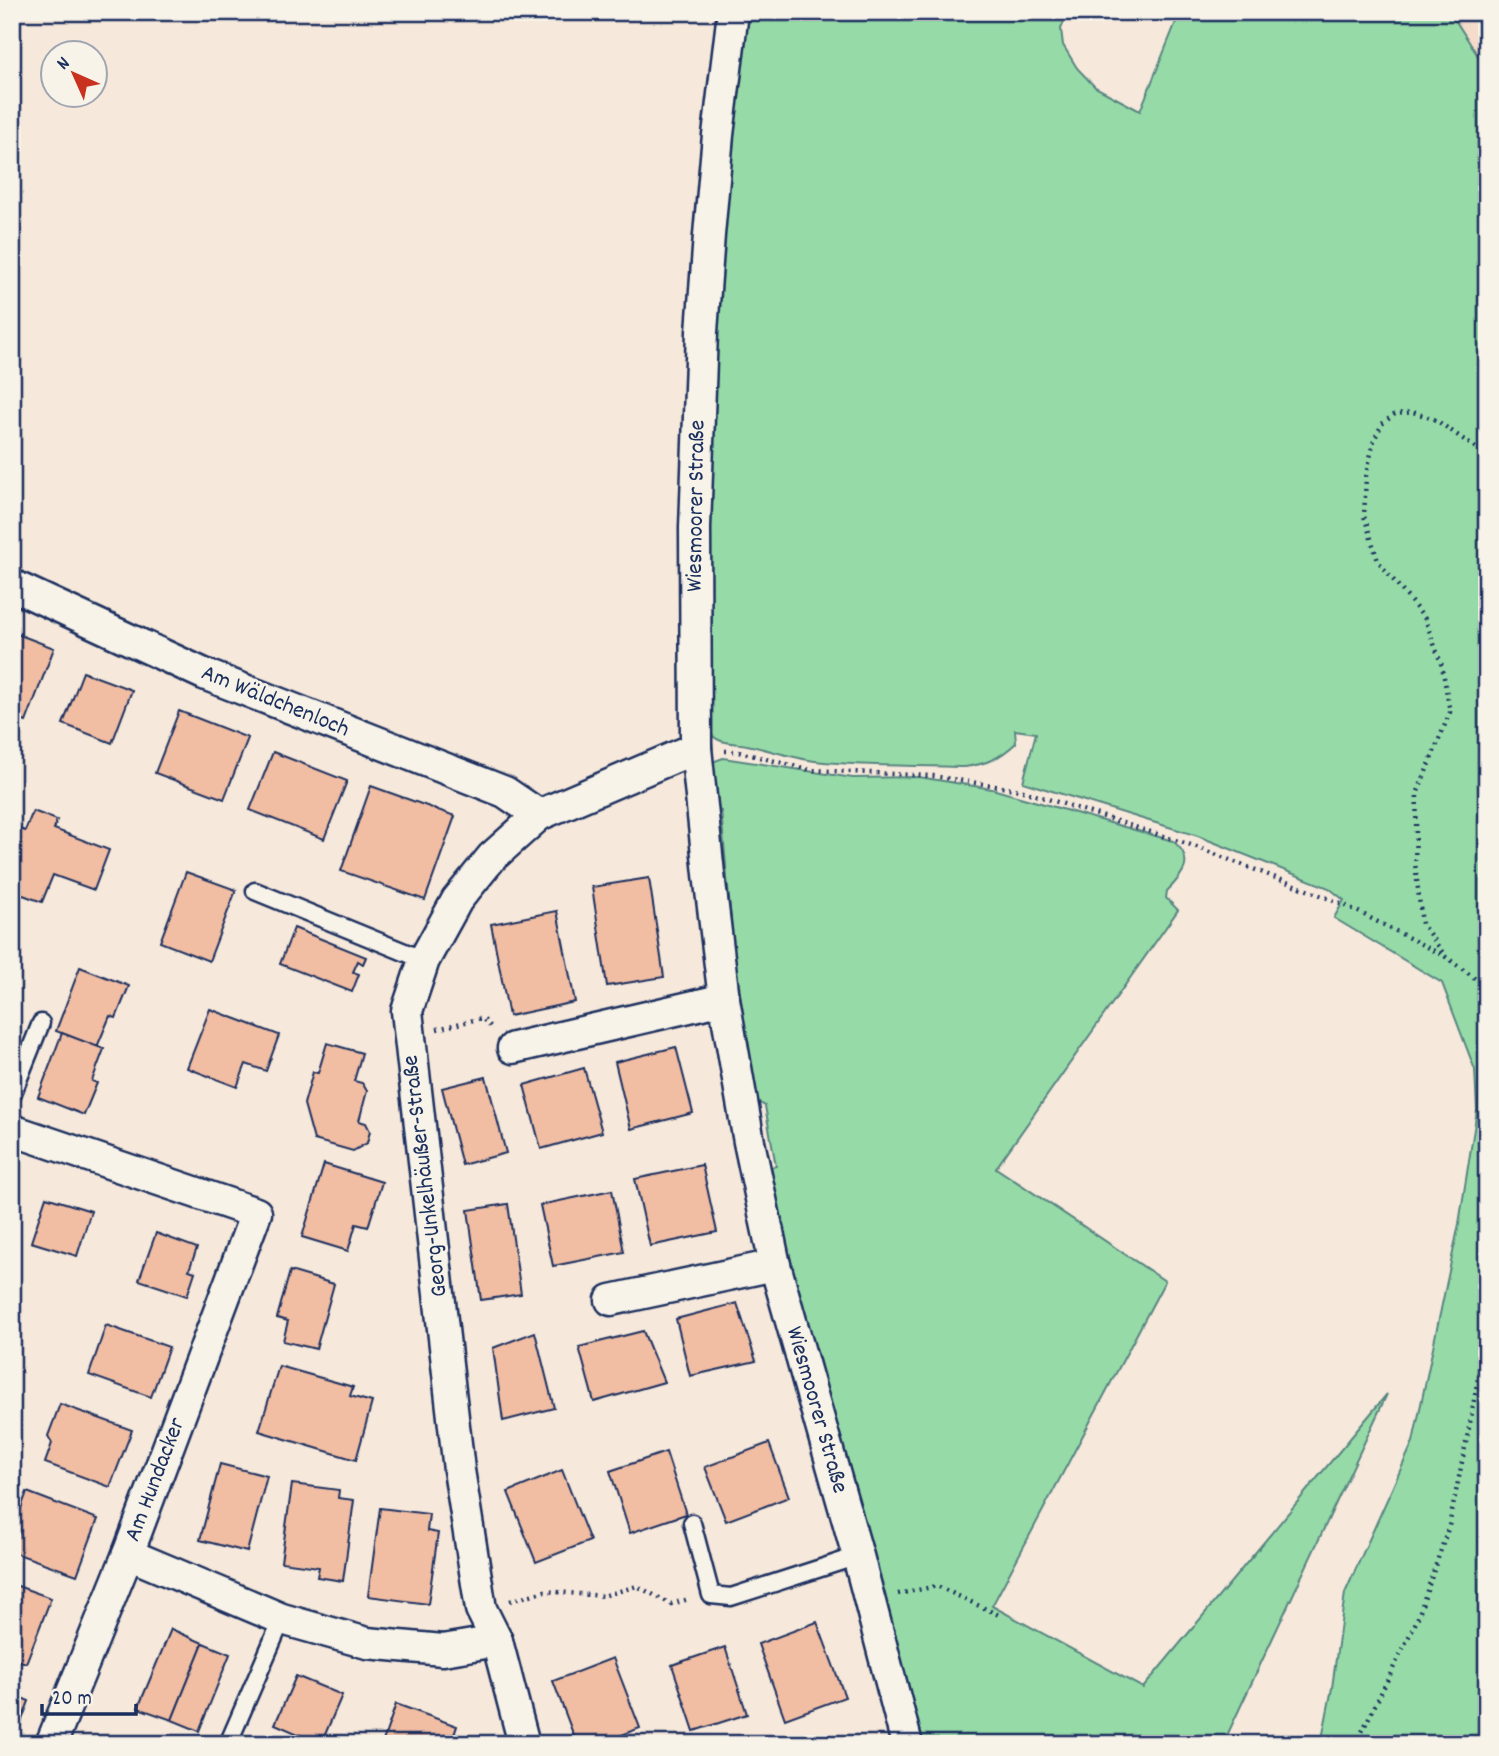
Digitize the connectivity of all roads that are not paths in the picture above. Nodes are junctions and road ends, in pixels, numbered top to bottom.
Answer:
1 (733, 12) edge
2 (12, 585) edge
3 (696, 748) junction
4 (539, 815) junction
5 (255, 891) dead end
6 (424, 960) junction
7 (724, 999) junction
8 (40, 1023) dead end
9 (513, 1048) road end
10 (12, 1095) edge
11 (12, 1130) edge
12 (775, 1265) junction
13 (611, 1300) dead end
14 (692, 1523) dead end
15 (128, 1554) junction
16 (858, 1556) junction
17 (282, 1619) junction
18 (497, 1641) junction
19 (51, 1744) edge
20 (228, 1744) edge
21 (524, 1744) edge
22 (907, 1744) edge

1 - 3 street, Wiesmoorer Straße
2 - 4 street, Am Wäldchenloch
3 - 4 street, Georg-Unkelhäußer-Straße
3 - 7 street, Wiesmoorer Straße
4 - 6 street, Georg-Unkelhäußer-Straße
5 - 6 lane
6 - 18 street, Georg-Unkelhäußer-Straße
7 - 9 street
7 - 12 street, Wiesmoorer Straße
8 - 10 lane
11 - 15 street, Am Hundacker
12 - 13 street
12 - 16 street, Wiesmoorer Straße
14 - 16 lane
15 - 17 street
15 - 19 street, Am Hundacker
16 - 22 street, Wiesmoorer Straße
17 - 18 street
17 - 20 lane
18 - 21 street, Georg-Unkelhäußer-Straße

